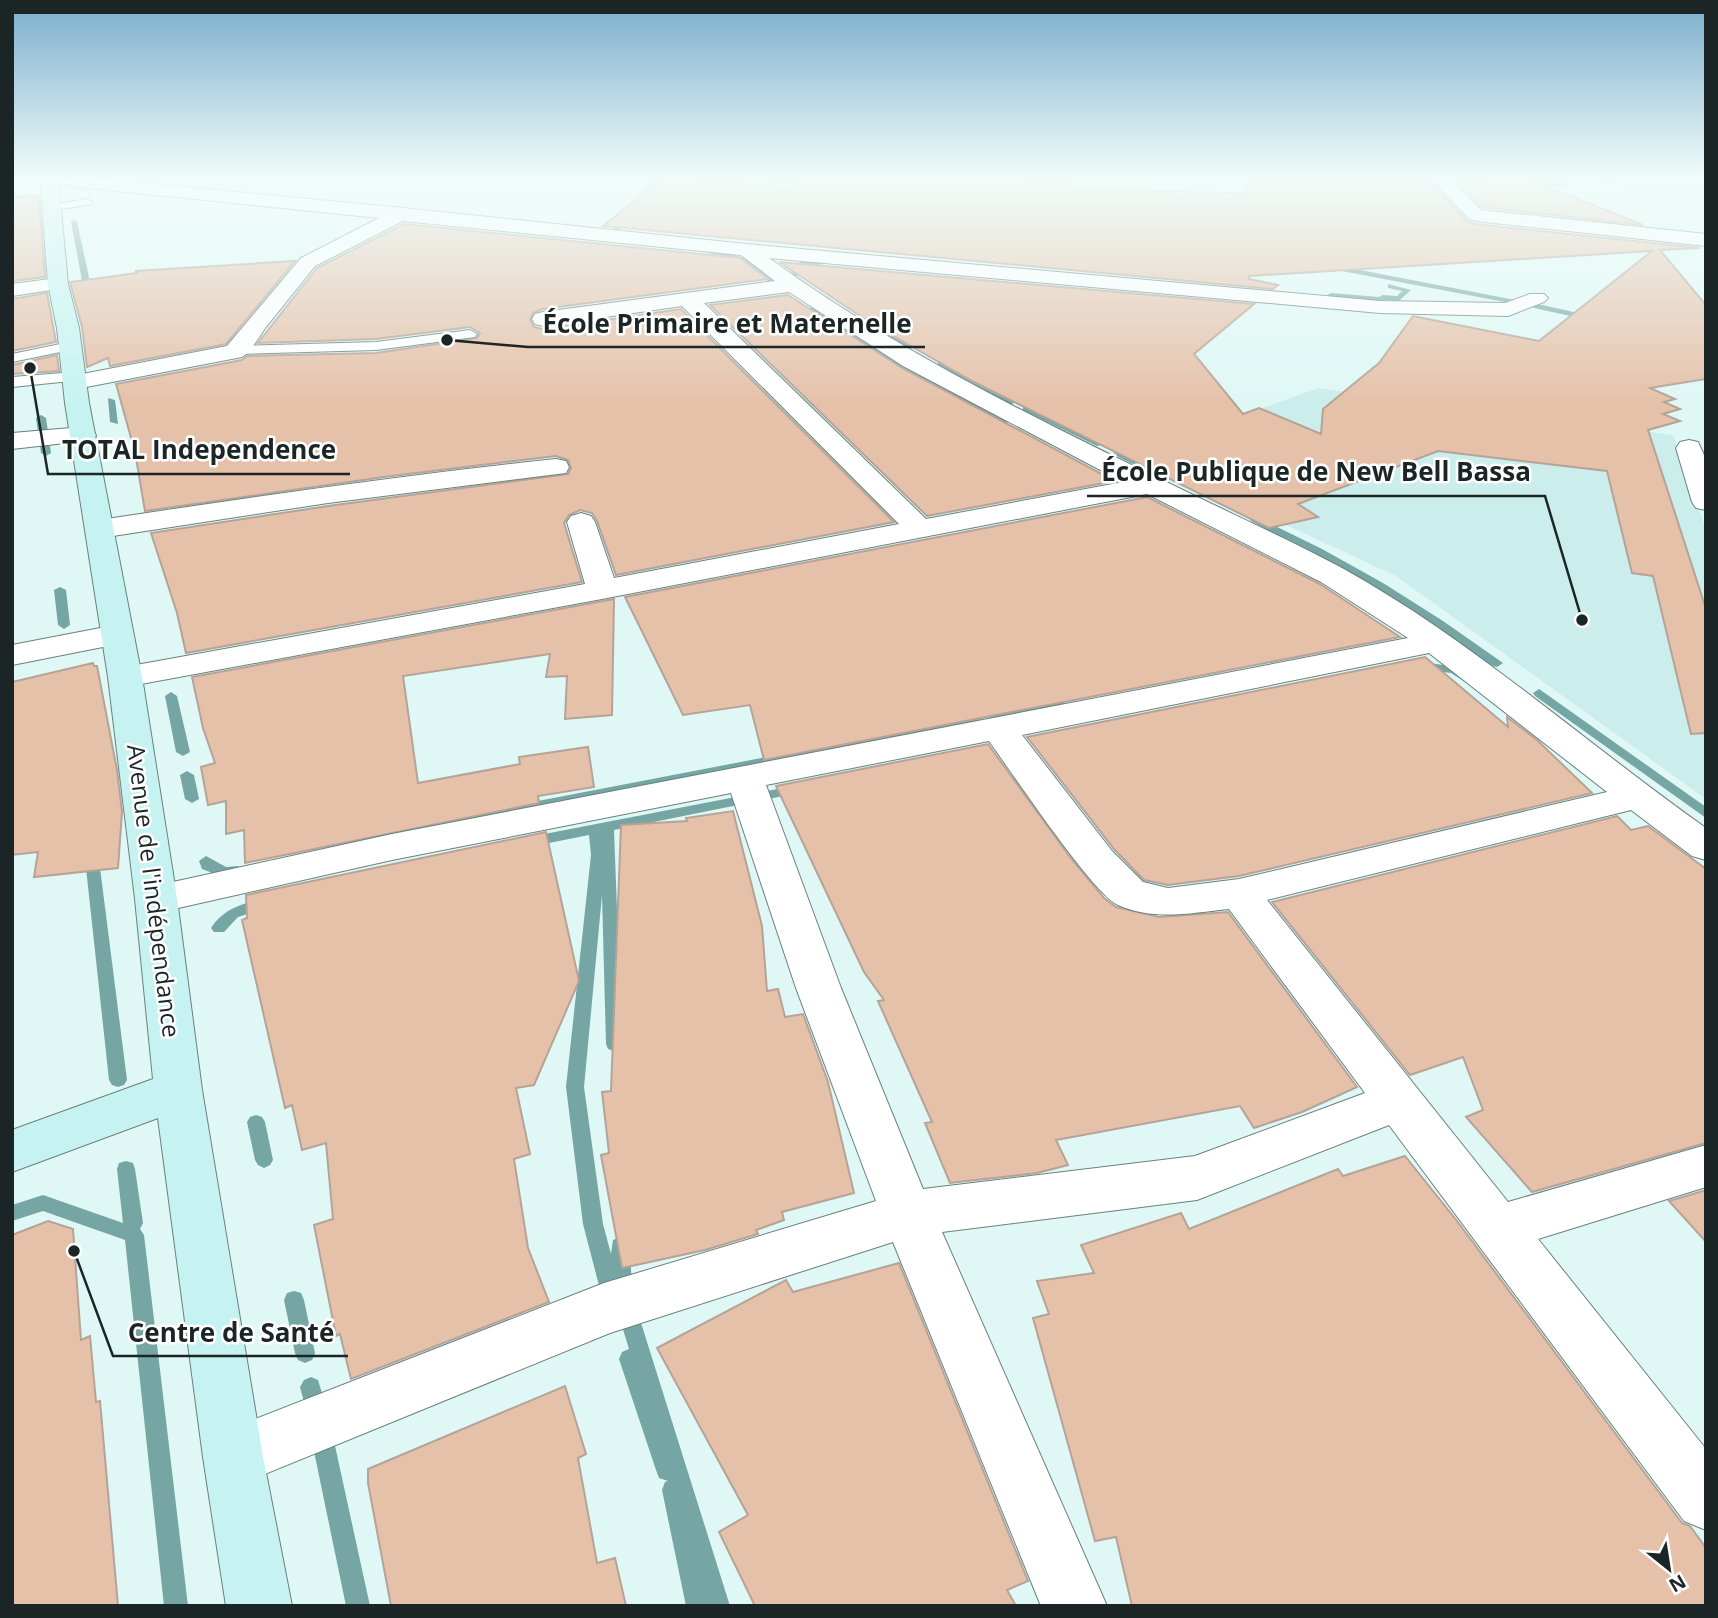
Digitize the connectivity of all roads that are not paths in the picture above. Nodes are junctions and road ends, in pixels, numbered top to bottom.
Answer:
1 (58, 254) edge
2 (322, 254) edge
3 (751, 254) edge
4 (785, 254) edge
5 (58, 284) junction
6 (792, 285) junction
7 (12, 290) edge
8 (1537, 298) dead end
9 (688, 300) junction
10 (543, 319) dead end
11 (470, 334) dead end
12 (238, 349) junction
13 (12, 358) edge
14 (74, 368) junction
15 (12, 382) edge
16 (83, 435) junction
17 (12, 441) edge
18 (1689, 448) dead end
19 (556, 467) dead end
20 (1150, 485) junction
21 (1706, 502) edge
22 (581, 522) dead end
23 (919, 528) junction
24 (100, 529) junction
25 (602, 590) junction
26 (116, 635) junction
27 (1436, 642) junction
28 (12, 655) edge
29 (125, 677) junction
30 (998, 728) junction
31 (745, 778) junction
32 (1636, 797) junction
33 (1706, 847) edge
34 (1239, 893) junction
35 (156, 899) junction
36 (178, 1090) junction
37 (1397, 1101) junction
38 (12, 1151) edge
39 (1706, 1166) edge
40 (908, 1214) junction
41 (1497, 1228) junction
42 (233, 1457) junction
43 (1706, 1499) edge
44 (259, 1606) edge
45 (1074, 1606) edge

1 - 5 main road, Avenue de l'indépendance
2 - 12 street
3 - 6 street
4 - 8 street
5 - 7 street
5 - 14 main road, Avenue de l'indépendance
6 - 9 street
6 - 20 street
9 - 10 street
9 - 23 street
11 - 12 lane
12 - 14 street
13 - 14 lane
14 - 15 lane
14 - 16 main road, Avenue de l'indépendance
16 - 17 street
16 - 24 main road, Avenue de l'indépendance
18 - 21 street
19 - 24 street
20 - 23 street
20 - 27 street
22 - 25 street
23 - 25 street
24 - 26 main road, Avenue de l'indépendance
25 - 29 street
26 - 28 street
26 - 29 main road, Avenue de l'indépendance
27 - 30 street
27 - 32 street
29 - 35 main road, Avenue de l'indépendance
30 - 31 street
30 - 34 street
31 - 35 street
31 - 40 street
32 - 33 street
32 - 34 street
34 - 37 street
35 - 36 main road, Avenue de l'indépendance
36 - 38 main road
36 - 42 main road, Avenue de l'indépendance
37 - 40 street
37 - 41 street
39 - 41 street
40 - 42 street
40 - 45 street
41 - 43 street
42 - 44 main road, Avenue de l'indépendance

